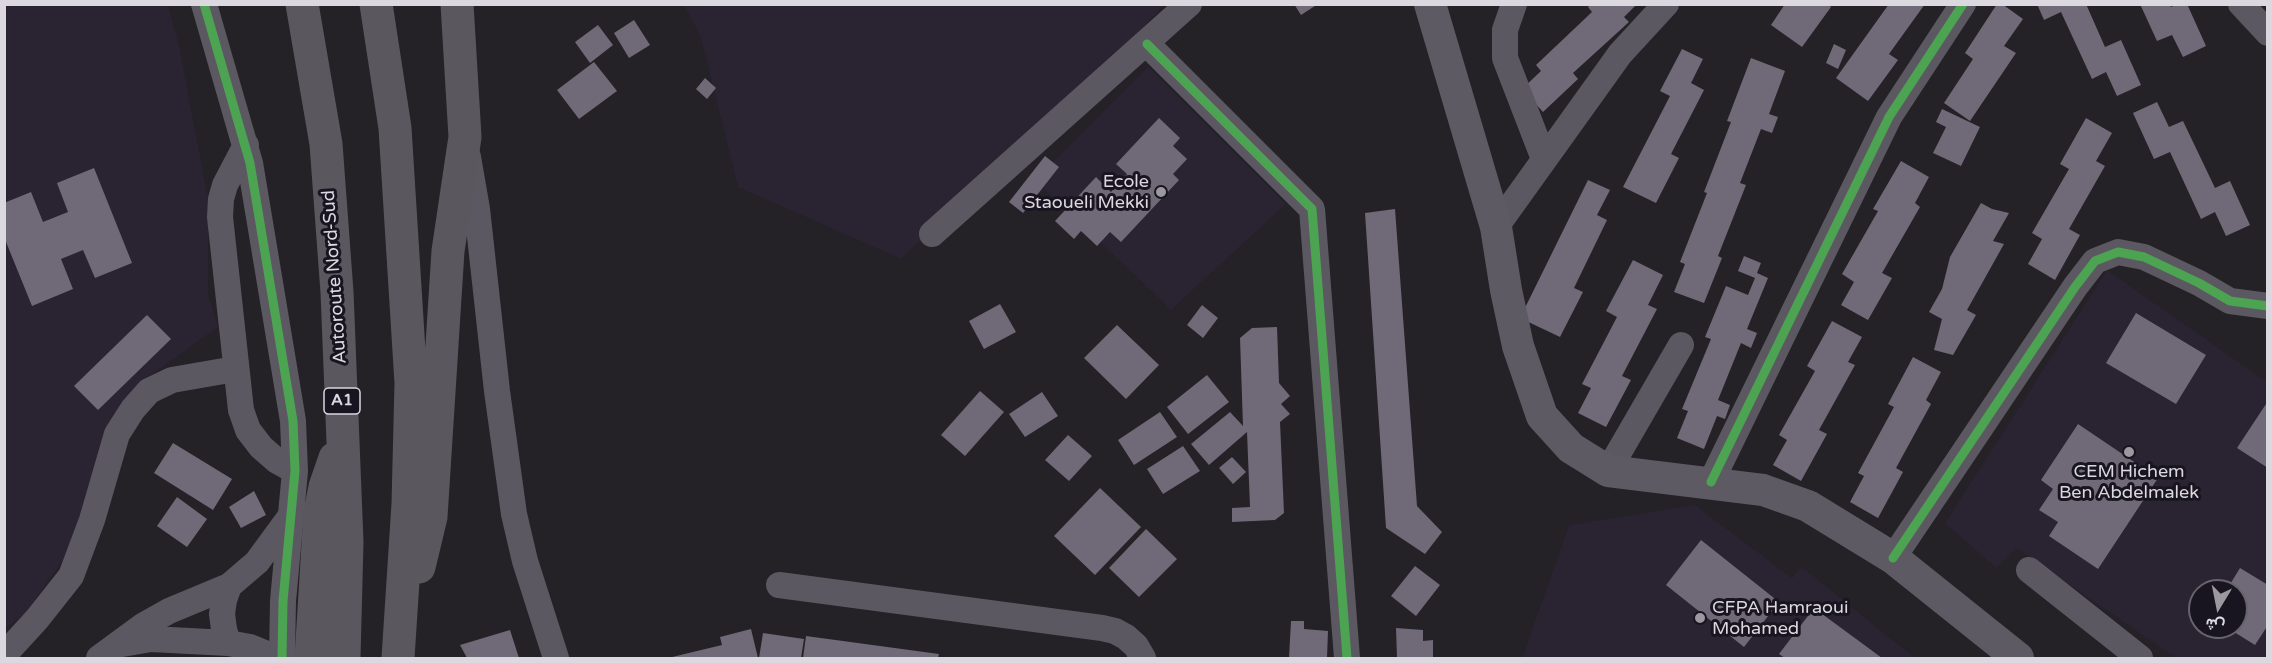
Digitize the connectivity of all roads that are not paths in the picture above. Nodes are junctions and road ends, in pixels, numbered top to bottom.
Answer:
1 (204, 4) edge
2 (302, 4) edge
3 (376, 4) edge
4 (457, 4) edge
5 (1189, 4) edge
6 (1430, 4) edge
7 (1514, 4) edge
8 (1666, 4) edge
9 (1963, 4) edge
10 (2241, 4) edge
11 (2268, 33) edge
12 (1147, 44) junction
13 (465, 136) junction
14 (246, 145) junction
15 (1544, 159) junction
16 (1496, 227) junction
17 (932, 234) dead end
18 (2268, 306) edge
19 (1681, 345) dead end
20 (235, 369) junction
21 (343, 440) junction
22 (295, 471) junction
23 (1608, 471) junction
24 (1711, 483) junction
25 (290, 516) junction
26 (1893, 558) junction
27 (2029, 570) dead end
28 (778, 585) dead end
29 (229, 586) junction
30 (403, 601) junction
31 (228, 643) junction
32 (109, 651) edge
33 (4, 655) edge
34 (277, 658) edge
35 (282, 658) edge
36 (311, 658) edge
37 (344, 658) edge
38 (399, 658) edge
39 (556, 658) edge
40 (1143, 658) edge
41 (1347, 658) edge
42 (2018, 658) edge
43 (2140, 658) edge

1 - 14 street
2 - 21 highway, Autoroute Nord-Sud / A1
3 - 30 highway
4 - 13 highway
5 - 12 street
6 - 16 main road
7 - 15 street
8 - 15 street
9 - 24 street
10 - 11 street
12 - 17 street
12 - 41 street
13 - 30 highway
13 - 39 street
14 - 20 street
14 - 22 street
15 - 16 street
16 - 23 main road
18 - 26 street
19 - 23 street
20 - 22 street
20 - 33 street
21 - 36 highway
21 - 37 highway, Autoroute Nord-Sud / A1
22 - 25 street
23 - 24 main road
24 - 26 main road
25 - 29 street
25 - 35 street
26 - 42 main road
27 - 43 street
28 - 40 street
29 - 31 street
29 - 32 street
30 - 38 highway
31 - 32 street
31 - 34 street

